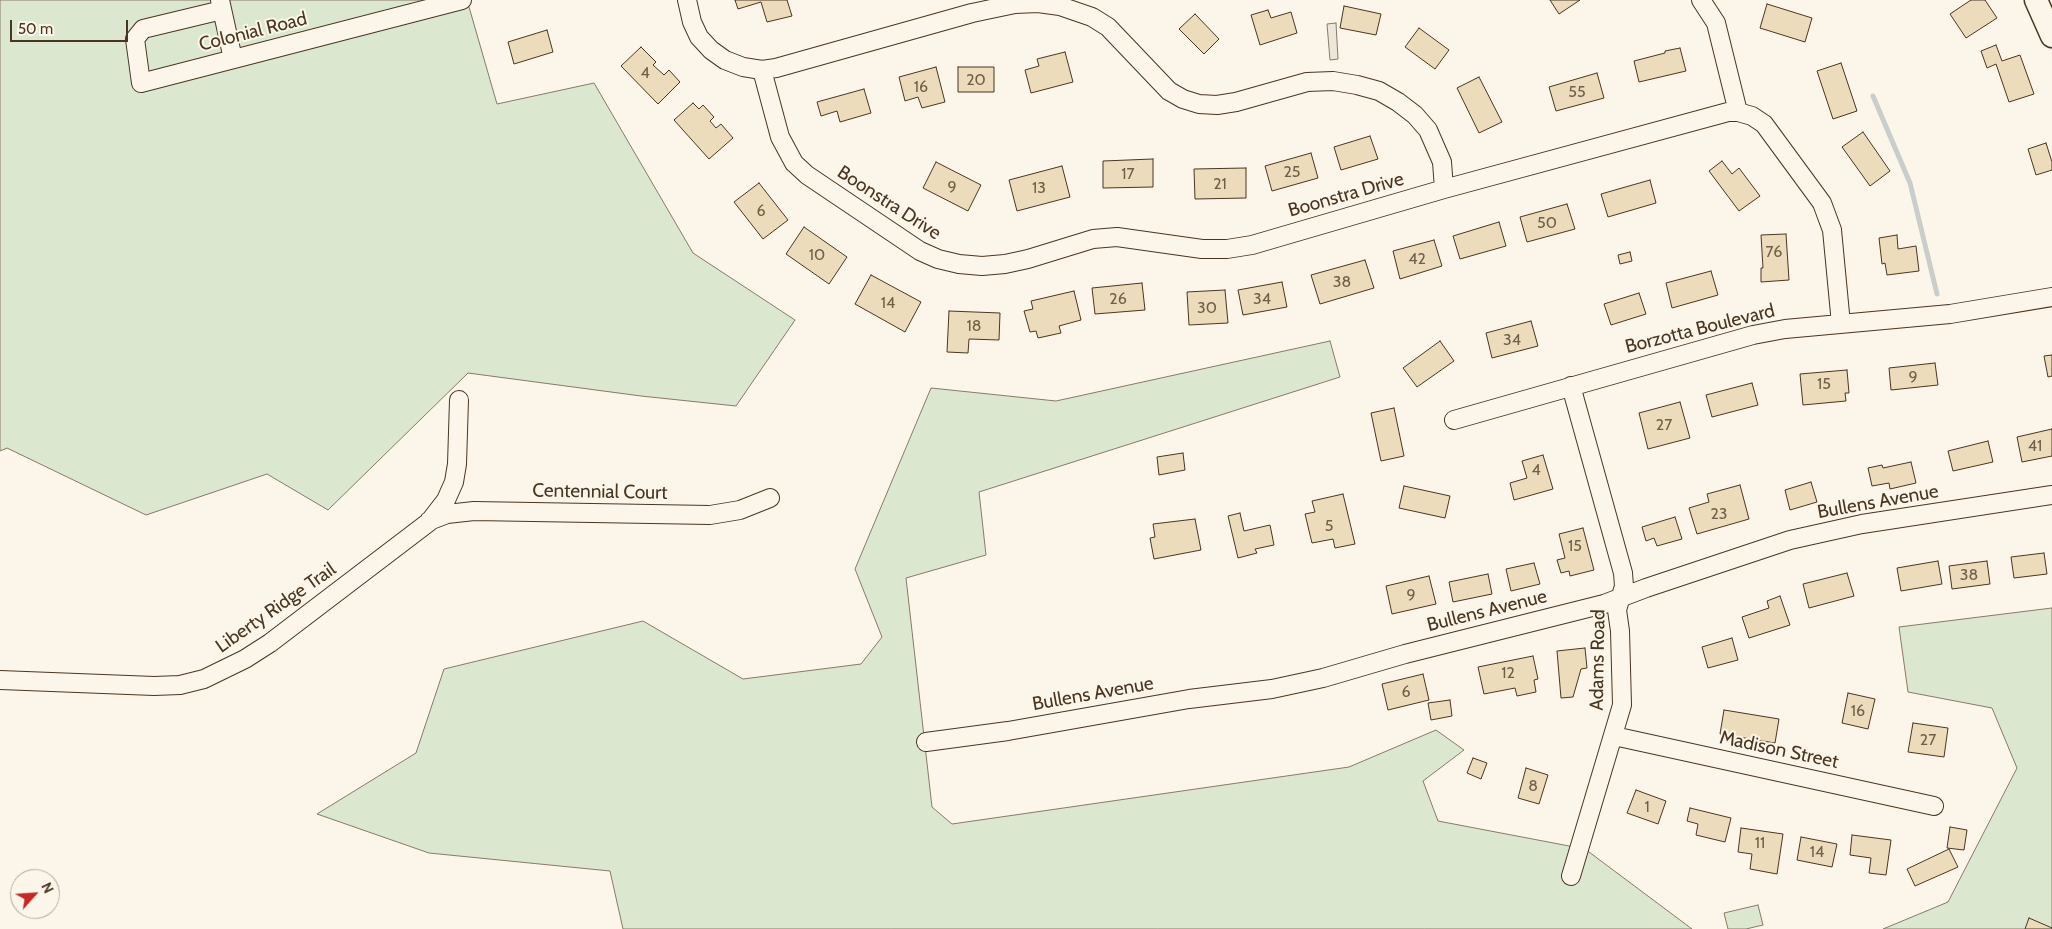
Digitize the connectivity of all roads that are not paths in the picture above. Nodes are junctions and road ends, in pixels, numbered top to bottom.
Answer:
1 (462, 0) edge
2 (687, 0) edge
3 (1701, 0) edge
4 (2036, 0) edge
5 (221, 5) edge
6 (2052, 36) edge
7 (233, 59) junction
8 (762, 70) junction
9 (1738, 112) junction
10 (1444, 189) junction
11 (2052, 297) edge
12 (1841, 324) junction
13 (1571, 386) junction
14 (459, 400) dead end
15 (1454, 420) dead end
16 (2052, 495) edge
17 (770, 498) dead end
18 (429, 522) junction
19 (1621, 598) junction
20 (0, 680) edge
21 (1614, 736) junction
22 (926, 742) dead end
23 (1934, 806) dead end
24 (1571, 876) dead end

1 - 7 street, Colonial Road
2 - 8 street
3 - 9 street
4 - 6 main road
5 - 7 street
5 - 7 street, Colonial Road
8 - 10 street
8 - 10 street, Boonstra Drive
9 - 10 street, Boonstra Drive
9 - 12 street
11 - 12 street, Borzotta Boulevard
12 - 13 street, Borzotta Boulevard
13 - 15 street, Borzotta Boulevard
13 - 19 street, Adams Road
14 - 18 street, Liberty Ridge Trail
16 - 19 street, Bullens Avenue
17 - 18 street, Centennial Court
18 - 20 street, Liberty Ridge Trail
19 - 21 street, Adams Road
19 - 22 street, Bullens Avenue
21 - 23 street, Madison Street
21 - 24 street, Adams Road

